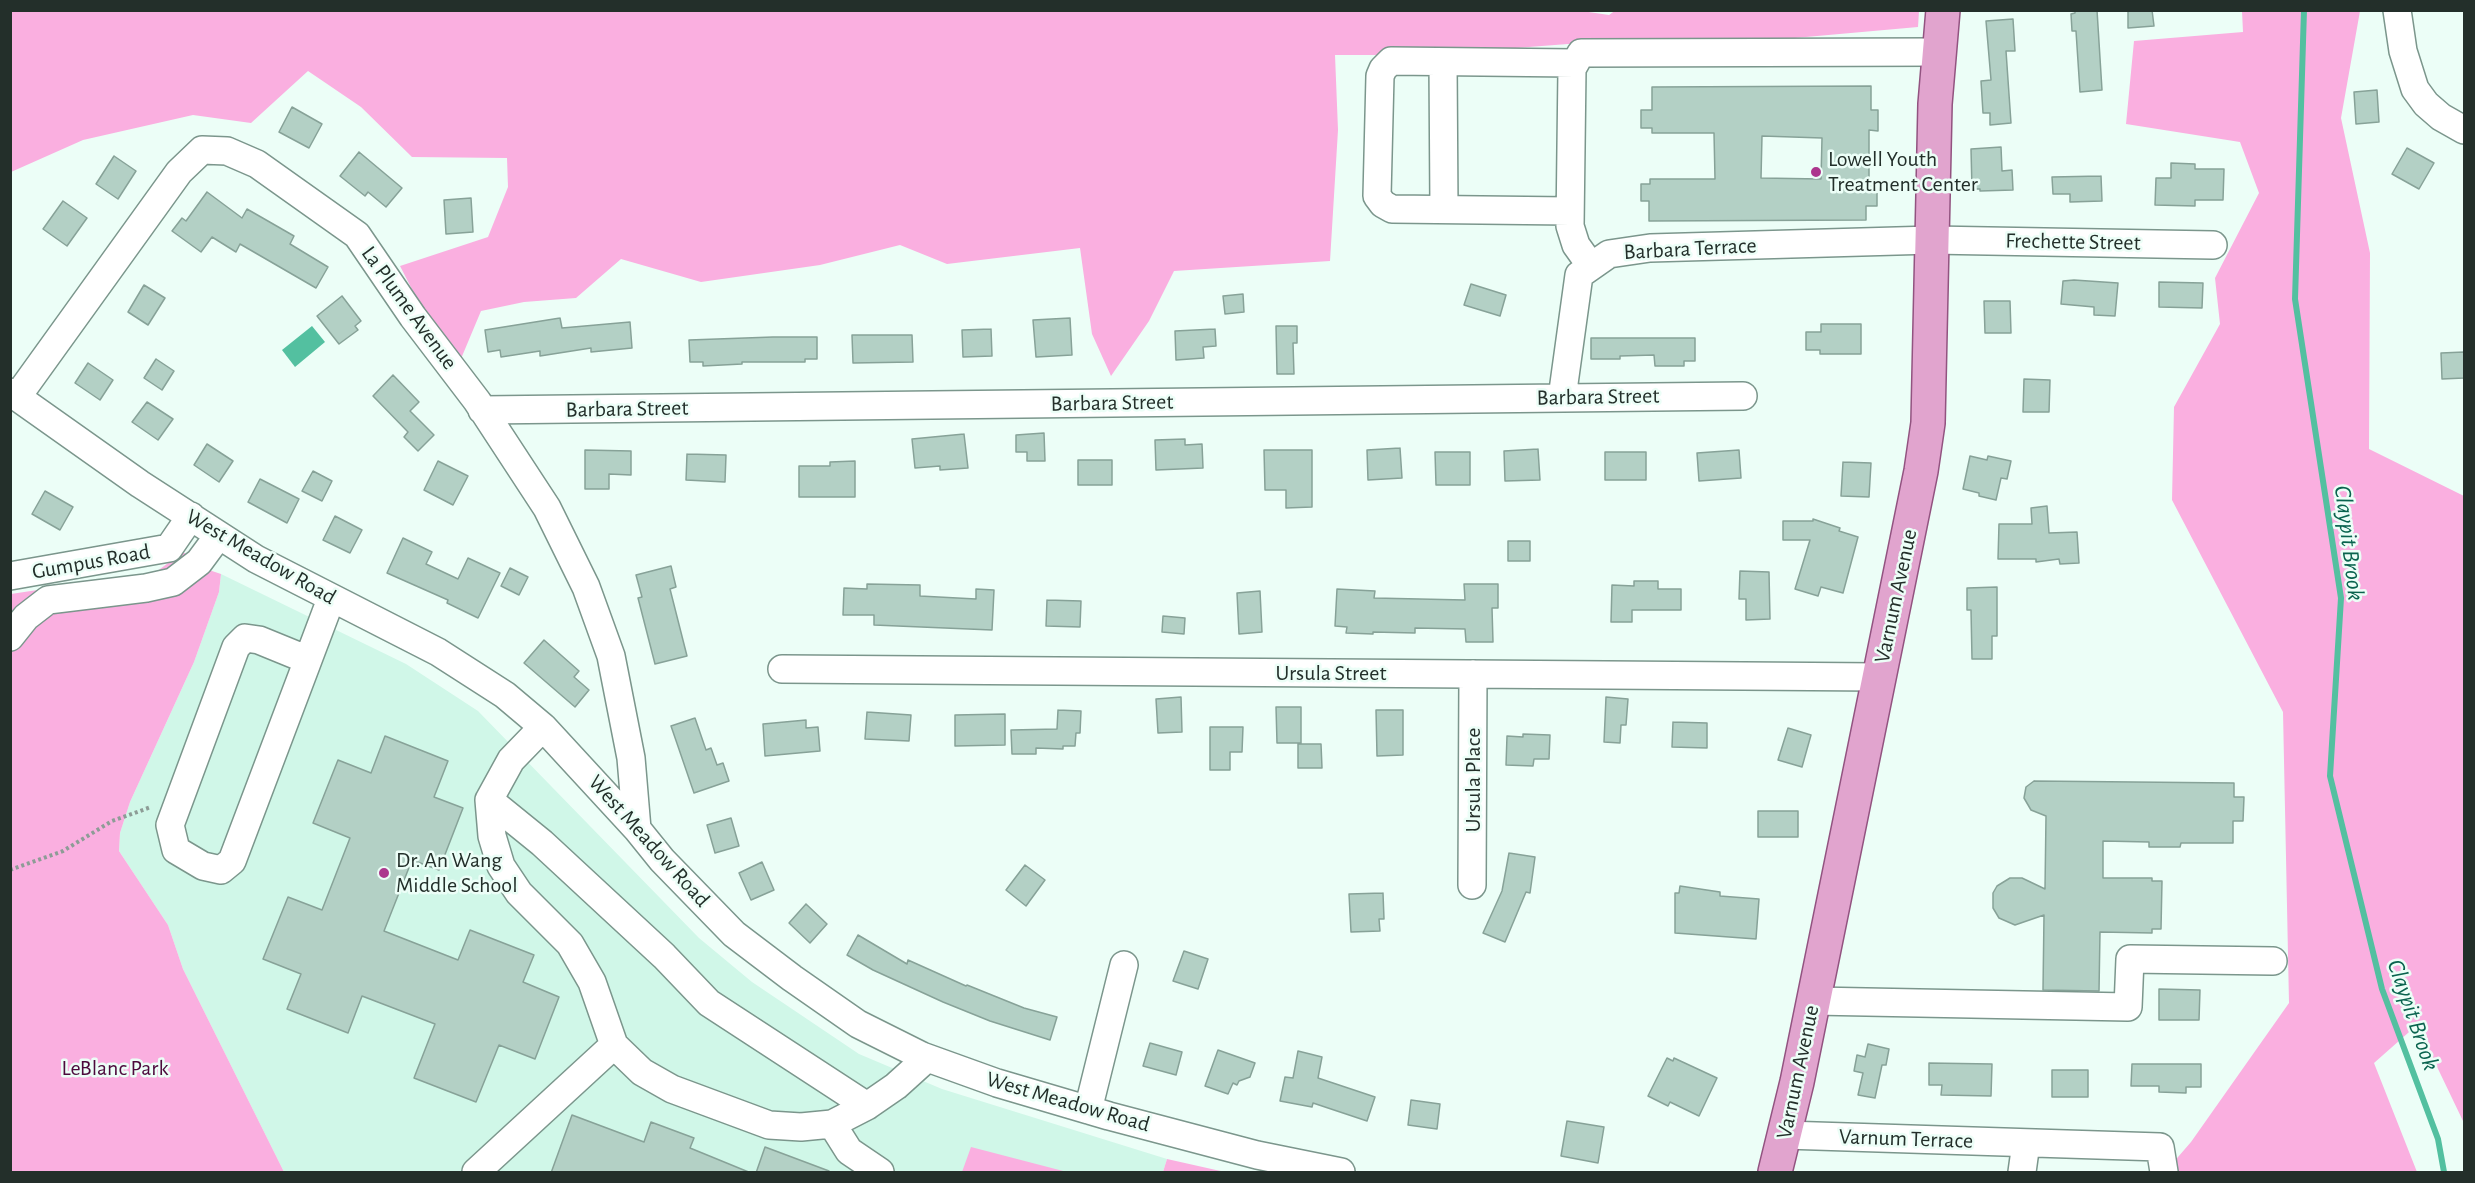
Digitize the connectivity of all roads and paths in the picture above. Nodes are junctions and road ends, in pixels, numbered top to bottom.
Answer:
1 (1943, 10) edge
2 (2397, 10) edge
3 (1939, 52) junction
4 (1443, 62) junction
5 (1574, 63) junction
6 (2464, 130) edge
7 (1443, 209) junction
8 (1570, 211) junction
9 (1932, 240) junction
10 (2213, 245) dead end
11 (1591, 266) junction
12 (14, 394) edge
13 (1743, 396) dead end
14 (1562, 398) junction
15 (482, 410) junction
16 (191, 516) junction
17 (219, 535) junction
18 (10, 576) edge
19 (331, 598) junction
20 (10, 637) edge
21 (308, 660) junction
22 (782, 669) dead end
23 (1473, 674) junction
24 (1880, 676) junction
25 (543, 727) junction
26 (181, 796) junction
27 (489, 800) junction
28 (637, 829) junction
29 (10, 870) edge
30 (1472, 885) dead end
31 (2273, 961) dead end
32 (1124, 964) dead end
33 (1814, 1001) junction
34 (614, 1045) junction
35 (927, 1058) junction
36 (867, 1106) junction
37 (1089, 1110) junction
38 (832, 1124) junction
39 (1785, 1135) junction
40 (2026, 1143) junction
41 (476, 1173) edge
42 (880, 1173) edge
43 (1341, 1173) edge
44 (1775, 1173) edge
45 (2022, 1173) edge
46 (2164, 1173) edge

1 - 3 main road, Varnum Avenue
2 - 6 street
3 - 5 street
3 - 9 main road, Varnum Avenue
4 - 5 street
4 - 7 street
4 - 7 street
5 - 8 street
7 - 8 street
8 - 11 street
9 - 10 street, Frechette Street
9 - 11 street, Barbara Terrace
9 - 24 main road, Varnum Avenue
11 - 14 street, Barbara Terrace
12 - 15 street, La Plume Avenue
12 - 16 street, West Meadow Road
13 - 14 street, Barbara Street
14 - 15 street, Barbara Street
15 - 28 street, La Plume Avenue
16 - 17 street, West Meadow Road
16 - 18 street, Gumpus Road
17 - 19 street, West Meadow Road
17 - 20 street
19 - 21 street
19 - 25 street, West Meadow Road
21 - 26 street
21 - 26 street
22 - 23 street, Ursula Street
23 - 24 street, Ursula Street
23 - 30 street, Ursula Place
24 - 33 main road, Varnum Avenue
25 - 27 street
25 - 28 street, West Meadow Road
26 - 29 path
27 - 34 street
27 - 36 street
28 - 35 street, West Meadow Road
31 - 33 street
32 - 37 street
33 - 39 main road, Varnum Avenue
34 - 38 street
34 - 41 street
35 - 36 street
35 - 37 street, West Meadow Road
36 - 38 street
37 - 43 street, West Meadow Road
38 - 42 street
39 - 40 street, Varnum Terrace
39 - 44 main road, Varnum Avenue
40 - 45 street
40 - 46 street, Varnum Terrace

